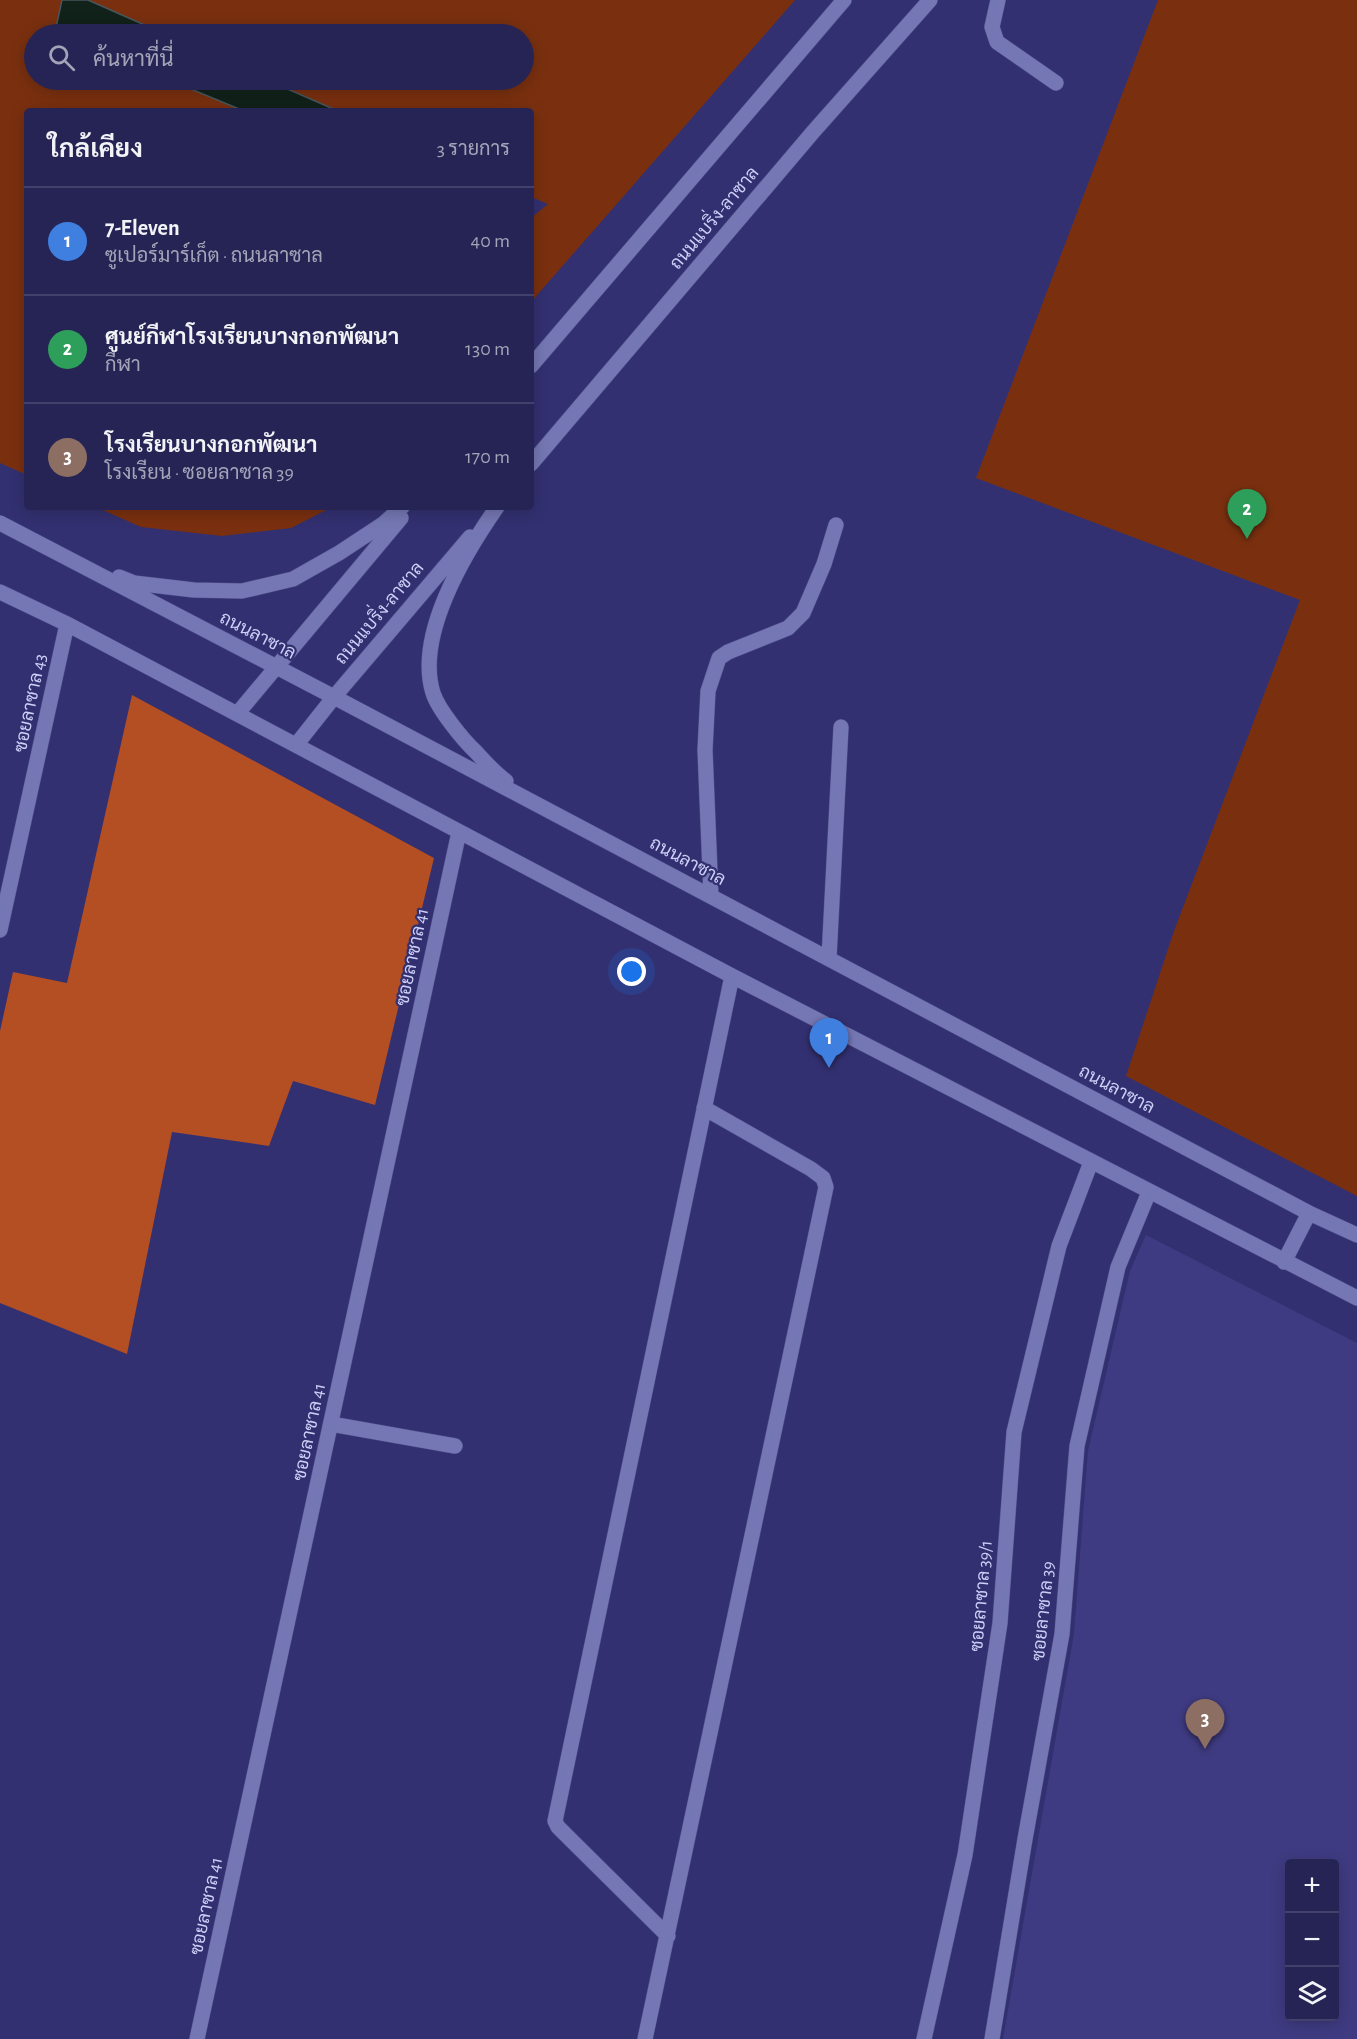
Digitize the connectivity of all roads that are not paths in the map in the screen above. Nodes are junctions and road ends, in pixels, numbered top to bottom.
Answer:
1 (843, 0) edge
2 (930, 0) edge
3 (998, 0) edge
4 (1056, 83) dead end
5 (534, 362) edge
6 (534, 460) edge
7 (399, 510) edge
8 (408, 510) edge
9 (493, 510) edge
10 (494, 510) edge
11 (0, 523) edge
12 (836, 525) dead end
13 (60, 554) junction
14 (0, 592) edge
15 (67, 624) junction
16 (275, 666) junction
17 (334, 697) junction
18 (237, 714) junction
19 (841, 727) dead end
20 (296, 746) junction
21 (555, 813) junction
22 (459, 832) junction
23 (711, 896) junction
24 (0, 930) edge
25 (829, 958) junction
26 (732, 976) junction
27 (704, 1108) junction
28 (1091, 1162) junction
29 (1149, 1192) junction
30 (1309, 1213) junction
31 (1357, 1235) edge
32 (1284, 1262) junction
33 (1357, 1299) edge
34 (331, 1424) junction
35 (455, 1446) dead end
36 (668, 1936) junction
37 (196, 2039) edge
38 (645, 2039) edge
39 (924, 2039) edge
40 (992, 2039) edge

1 - 5 street
2 - 6 street, ถนนแบริ่ง-ลาซาล
3 - 4 street
7 - 13 street
8 - 16 street
9 - 17 street, ถนนแบริ่ง-ลาซาล
10 - 21 street
11 - 13 street, ถนนลาซาล
12 - 23 street
13 - 16 street, ถนนลาซาล
14 - 15 street
15 - 18 street
15 - 24 street, ซอยลาซาล 43
16 - 17 street, ถนนลาซาล
16 - 18 street
17 - 20 street, ถนนแบริ่ง-ลาซาล
17 - 21 street, ถนนลาซาล
18 - 20 street
19 - 25 street
20 - 22 street
21 - 23 street, ถนนลาซาล
22 - 26 street
22 - 34 street, ซอยลาซาล 41
23 - 25 street, ถนนลาซาล
25 - 30 street, ถนนลาซาล
26 - 27 street
26 - 28 street
27 - 36 street
27 - 36 street
28 - 29 street
28 - 39 street, ซอยลาซาล 39/1
29 - 32 street
29 - 40 street, ซอยลาซาล 39
30 - 31 street, ถนนลาซาล
30 - 32 street
32 - 33 street
34 - 35 street
34 - 37 street, ซอยลาซาล 41
36 - 38 street

